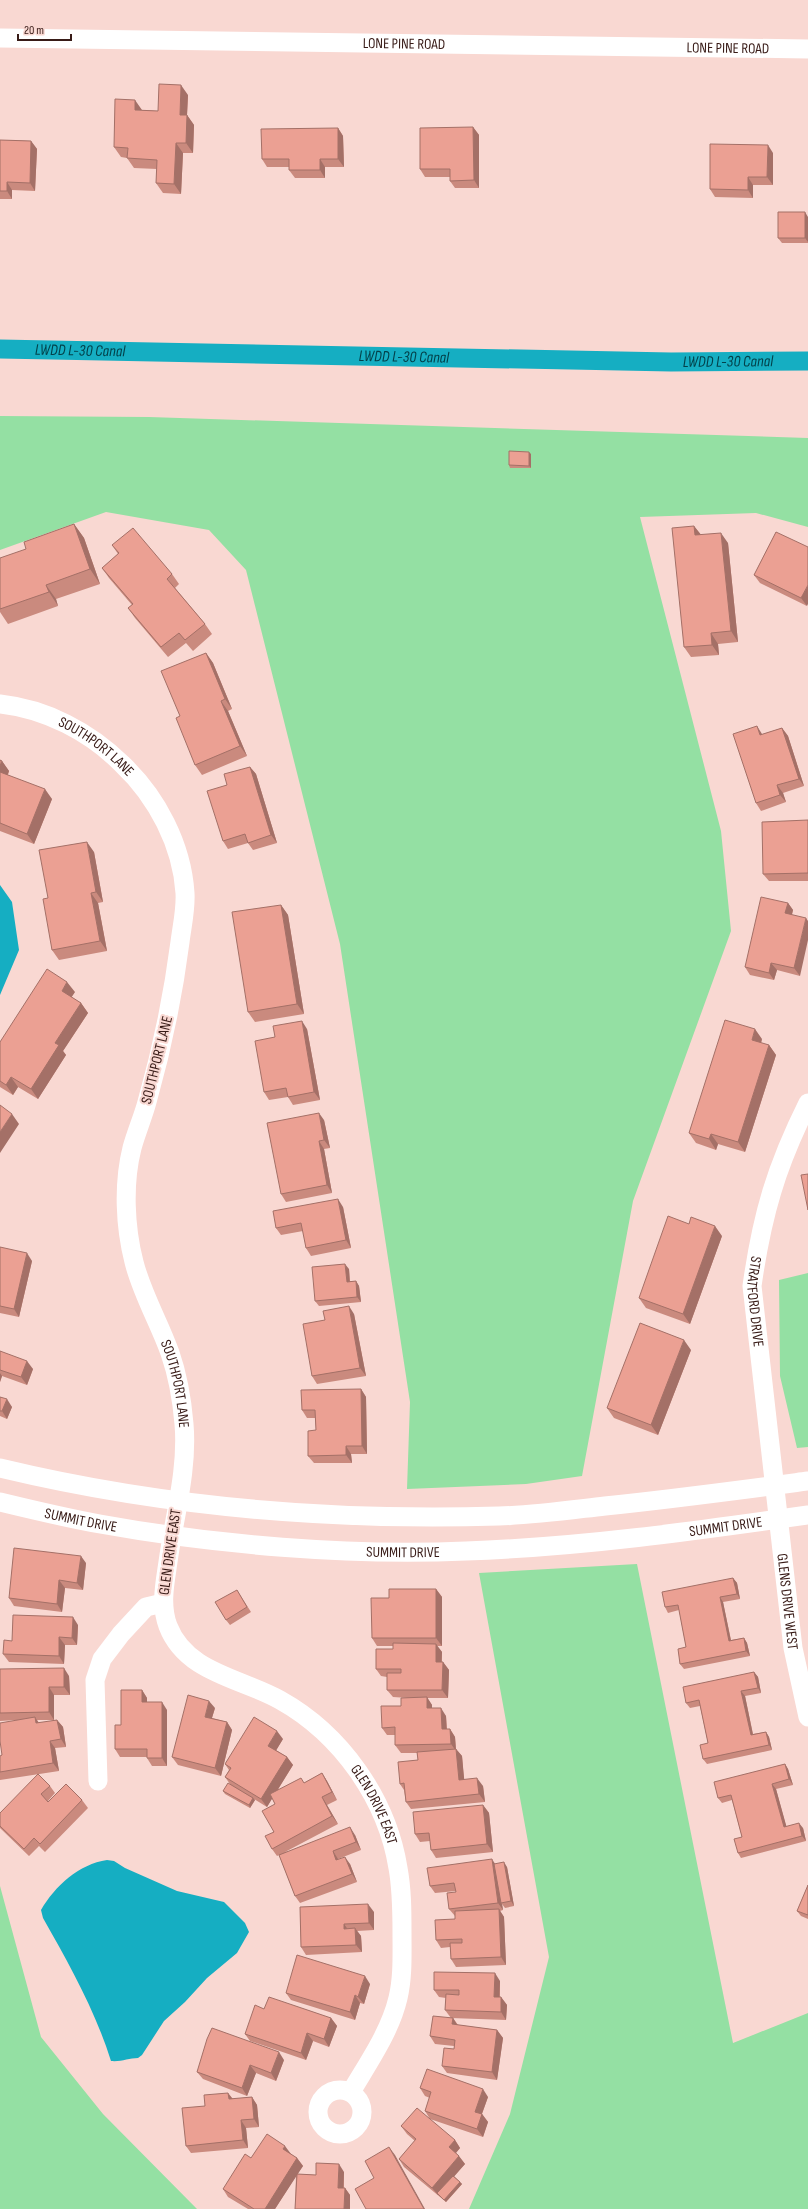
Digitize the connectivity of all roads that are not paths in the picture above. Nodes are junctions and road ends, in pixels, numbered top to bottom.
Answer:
1 (0, 38) edge
2 (808, 49) edge
3 (0, 704) edge
4 (808, 1103) edge
5 (0, 1468) edge
6 (808, 1481) edge
7 (774, 1486) junction
8 (177, 1501) junction
9 (0, 1502) edge
10 (808, 1515) edge
11 (778, 1519) junction
12 (172, 1536) junction
13 (163, 1603) junction
14 (808, 1717) edge
15 (98, 1781) dead end
16 (351, 2092) dead end

1 - 2 street, LONE PINE ROAD
3 - 8 street, SOUTHPORT LANE
4 - 7 street, STRATFORD DRIVE
5 - 8 street
6 - 7 street
7 - 8 street
7 - 11 street, GLENS DRIVE WEST
8 - 12 street, GLEN DRIVE EAST
9 - 12 street, SUMMIT DRIVE
10 - 11 street, SUMMIT DRIVE
11 - 12 street, SUMMIT DRIVE
11 - 14 street, GLENS DRIVE WEST
12 - 13 street, GLEN DRIVE EAST
13 - 15 street, GLEN DRIVE EAST
13 - 16 street, GLEN DRIVE EAST

